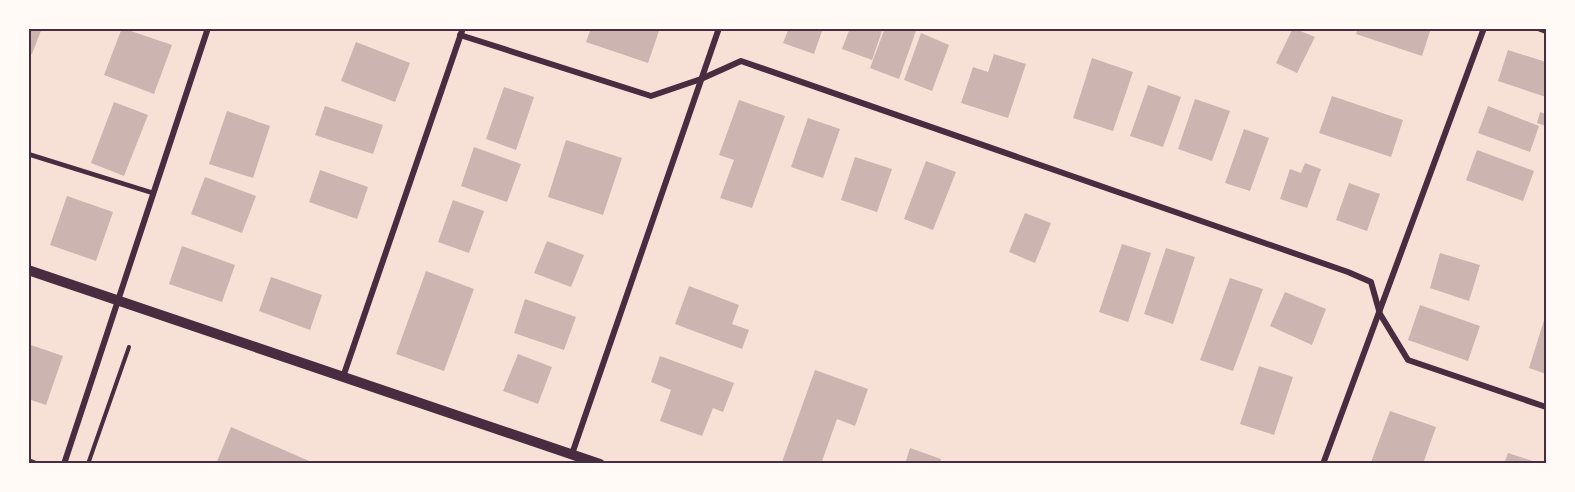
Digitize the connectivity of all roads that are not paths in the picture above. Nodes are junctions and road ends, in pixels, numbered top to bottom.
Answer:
1 (208, 28) edge
2 (719, 28) edge
3 (1484, 28) edge
4 (1538, 28) edge
5 (1546, 31) edge
6 (461, 32) edge
7 (701, 79) junction
8 (28, 154) edge
9 (153, 194) junction
10 (28, 270) edge
11 (117, 299) junction
12 (1380, 314) junction
13 (343, 376) junction
14 (1546, 407) edge
15 (572, 454) junction
16 (28, 460) edge
17 (38, 464) edge
18 (64, 464) edge
19 (600, 464) edge
20 (1323, 464) edge

1 - 9 street
2 - 7 street
3 - 12 street
4 - 5 street
6 - 7 street
6 - 13 street
7 - 12 street
7 - 15 street
8 - 9 lane
9 - 11 street
10 - 11 street
11 - 13 street
11 - 18 street
12 - 14 street
12 - 20 street
13 - 15 street
15 - 19 street
16 - 17 lane

